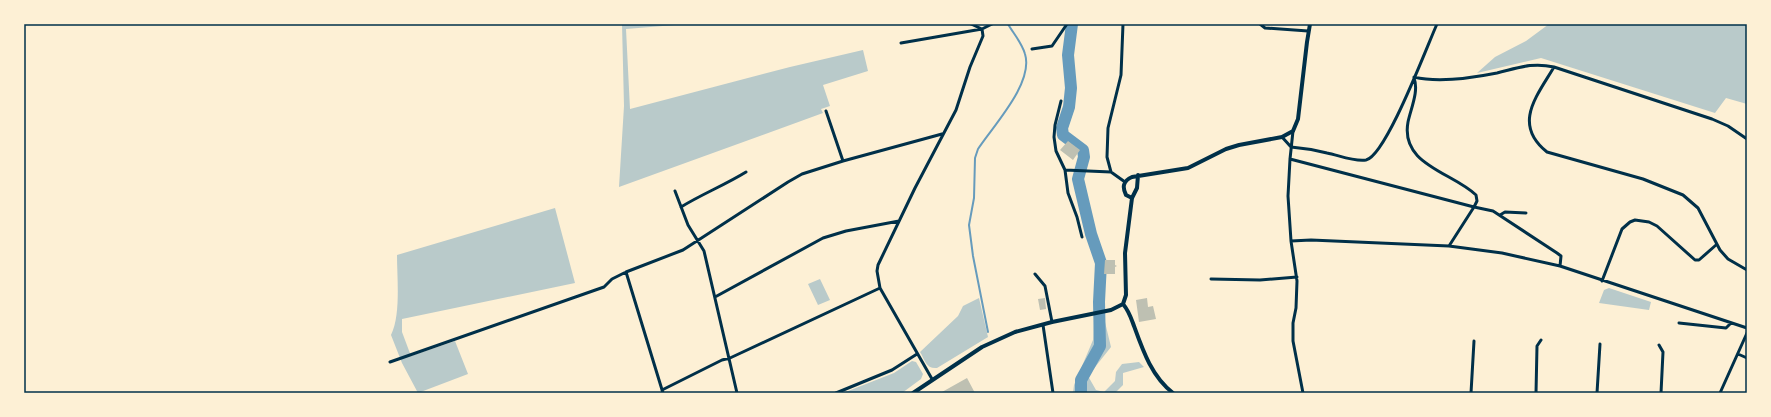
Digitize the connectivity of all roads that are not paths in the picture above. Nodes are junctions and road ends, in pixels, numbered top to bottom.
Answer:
1 (971, 24) edge
2 (992, 24) edge
3 (1067, 24) edge
4 (1123, 24) edge
5 (1260, 24) edge
6 (1310, 24) edge
7 (1437, 24) edge
8 (982, 29) junction
9 (1308, 31) junction
10 (901, 43) dead end
11 (1032, 49) dead end
12 (1554, 67) junction
13 (1414, 77) junction
14 (1061, 101) dead end
15 (826, 111) dead end
16 (1293, 131) junction
17 (942, 134) junction
18 (1282, 138) junction
19 (1747, 139) edge
20 (1291, 147) junction
21 (1290, 159) junction
22 (843, 161) junction
23 (1065, 170) junction
24 (746, 172) dead end
25 (1110, 172) junction
26 (1138, 175) junction
27 (1125, 182) junction
28 (675, 191) dead end
29 (1132, 198) junction
30 (681, 207) junction
31 (1474, 207) junction
32 (1526, 213) dead end
33 (1500, 215) junction
34 (898, 221) junction
35 (1082, 237) dead end
36 (698, 241) junction
37 (1291, 242) junction
38 (1716, 245) junction
39 (1449, 246) junction
40 (1560, 266) junction
41 (1747, 270) edge
42 (626, 272) junction
43 (1035, 274) dead end
44 (1297, 277) junction
45 (1211, 279) dead end
46 (1602, 281) junction
47 (880, 288) junction
48 (715, 297) junction
49 (1123, 304) junction
50 (1052, 322) junction
51 (1680, 323) dead end
52 (1730, 324) junction
53 (1043, 325) junction
54 (1747, 328) edge
55 (1747, 333) edge
56 (1541, 340) dead end
57 (1474, 341) dead end
58 (1600, 344) dead end
59 (1659, 345) dead end
60 (917, 354) junction
61 (1738, 354) junction
62 (730, 358) junction
63 (1747, 358) edge
64 (390, 362) dead end
65 (932, 379) junction
66 (662, 391) edge
67 (737, 393) edge
68 (836, 393) edge
69 (913, 393) edge
70 (1053, 393) edge
71 (1173, 393) edge
72 (1304, 393) edge
73 (1471, 393) edge
74 (1536, 393) edge
75 (1598, 393) edge
76 (1661, 393) edge
77 (1720, 393) edge

1 - 8 street
2 - 8 street
3 - 11 street
4 - 25 street
5 - 9 street
6 - 9 street
7 - 13 street
8 - 10 street
8 - 17 street
9 - 16 street
12 - 13 street
12 - 19 street
12 - 38 street
13 - 20 street
13 - 31 street
14 - 23 street
15 - 22 street
16 - 18 street
16 - 20 street
17 - 22 street
17 - 34 street
18 - 20 street
18 - 26 street
20 - 21 street
21 - 31 street
21 - 37 street
22 - 36 street
23 - 25 street
23 - 35 street
24 - 30 street
25 - 27 street
26 - 27 street
26 - 29 street
27 - 29 street
28 - 30 street
29 - 49 street
30 - 36 street
31 - 33 street
31 - 39 street
32 - 33 street
33 - 40 street
34 - 47 street
34 - 48 street
36 - 42 street
36 - 48 street
37 - 39 street
37 - 44 street
38 - 41 street
38 - 46 street
39 - 40 street
40 - 46 street
42 - 64 street
42 - 66 street
43 - 50 street
44 - 45 street
44 - 72 street
46 - 52 street
47 - 60 street
47 - 62 street
48 - 62 street
49 - 50 street
49 - 71 street
50 - 53 street
51 - 52 street
52 - 54 street
53 - 65 street
53 - 70 street
55 - 61 street
56 - 74 street
57 - 73 street
58 - 75 street
59 - 76 street
60 - 65 street
60 - 68 street
61 - 63 street
61 - 77 street
62 - 66 street
62 - 67 street
65 - 69 street

